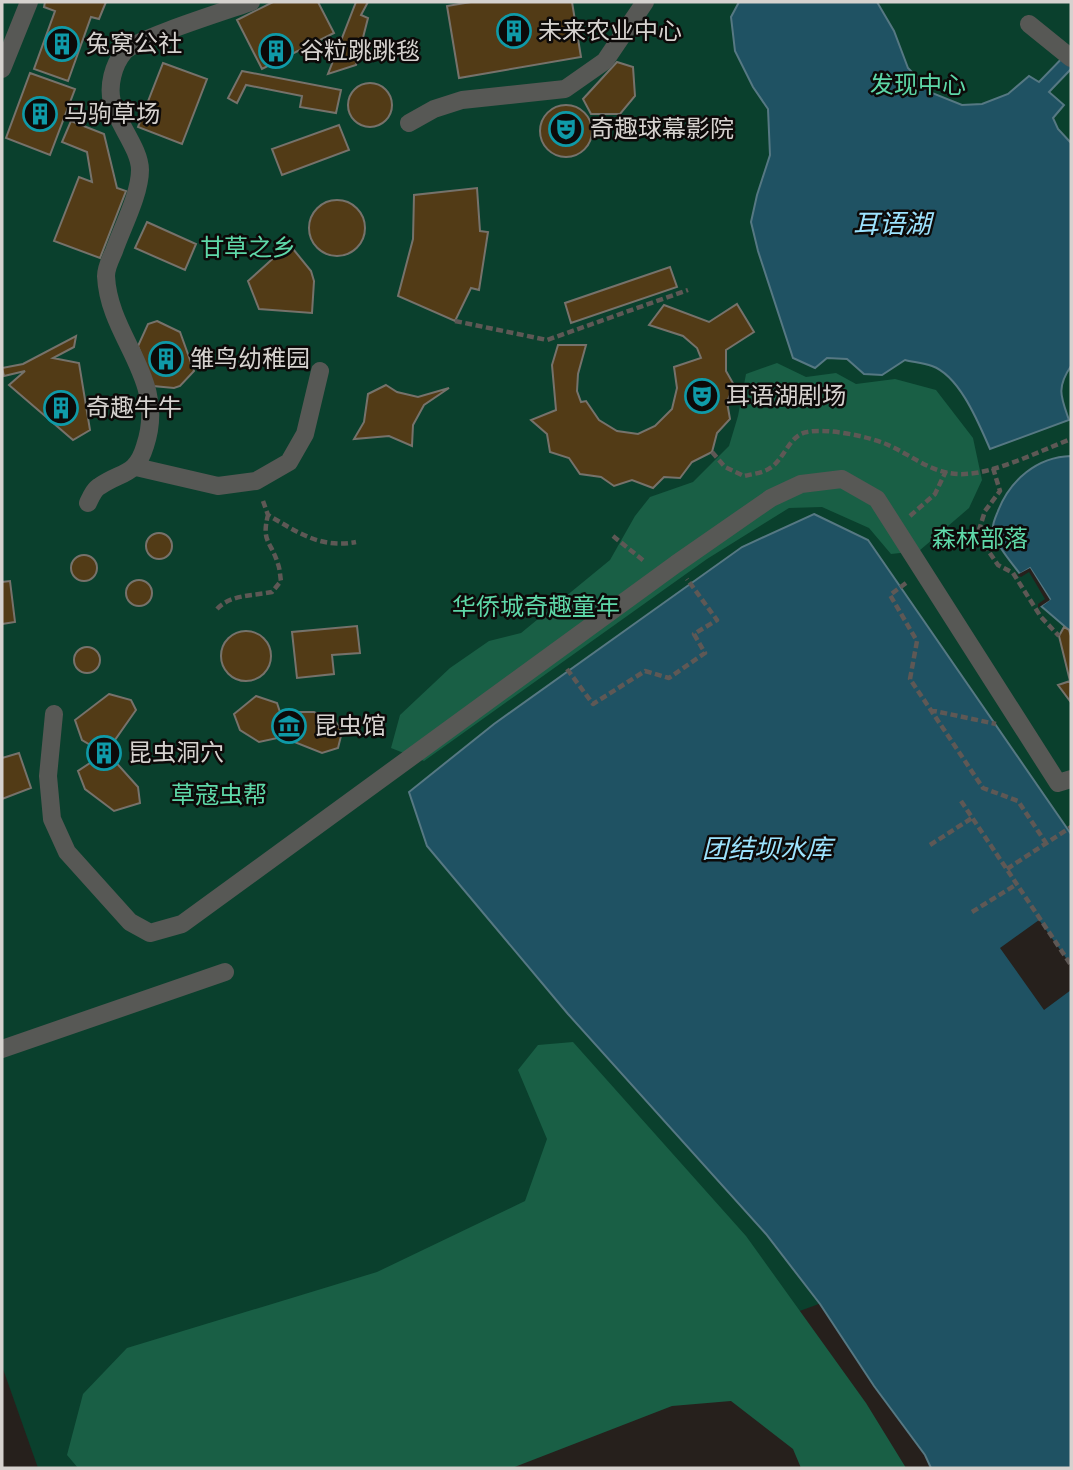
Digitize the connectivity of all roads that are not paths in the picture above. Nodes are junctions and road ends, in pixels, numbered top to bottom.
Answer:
1 (29, 2) edge
2 (251, 2) edge
3 (645, 2) edge
4 (1029, 24) dead end
5 (1071, 58) edge
6 (2, 69) edge
7 (409, 123) dead end
8 (320, 371) dead end
9 (136, 467) junction
10 (88, 503) dead end
11 (54, 714) dead end
12 (1071, 779) edge
13 (225, 972) dead end
14 (2, 1049) edge

1 - 6 street
2 - 9 street
3 - 7 street
4 - 5 street
8 - 9 street
9 - 10 street
11 - 12 street
13 - 14 street

